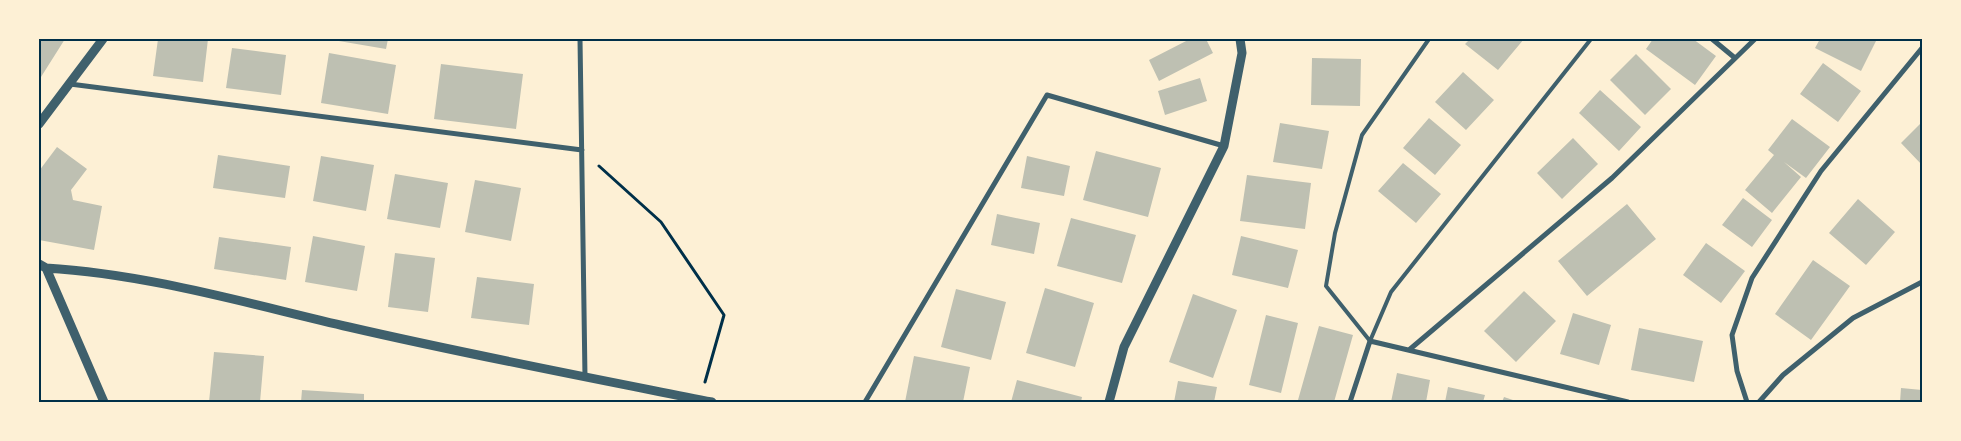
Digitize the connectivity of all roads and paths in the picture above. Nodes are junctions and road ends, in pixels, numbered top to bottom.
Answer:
1 (103, 39) edge
2 (580, 39) edge
3 (1240, 39) edge
4 (1429, 39) edge
5 (1591, 39) edge
6 (1712, 39) edge
7 (1755, 39) edge
8 (1922, 48) edge
9 (1735, 58) junction
10 (70, 84) junction
11 (39, 124) edge
12 (1224, 146) junction
13 (582, 150) junction
14 (42, 266) edge
15 (1922, 282) edge
16 (1370, 341) junction
17 (1410, 350) junction
18 (585, 378) junction
19 (700, 400) junction
20 (104, 402) edge
21 (712, 402) edge
22 (865, 402) edge
23 (1109, 402) edge
24 (1350, 402) edge
25 (1628, 402) edge
26 (1747, 402) edge
27 (1759, 402) edge

1 - 10 street
2 - 13 street
3 - 12 street
4 - 16 lane
5 - 16 lane
6 - 9 street
7 - 9 street
8 - 26 street
9 - 17 street
10 - 11 street
10 - 13 street
12 - 22 street
12 - 23 street
13 - 18 street
13 - 19 path
14 - 18 street
14 - 20 street
15 - 27 street
16 - 17 street
16 - 24 street
17 - 25 street
18 - 19 street
19 - 21 street

